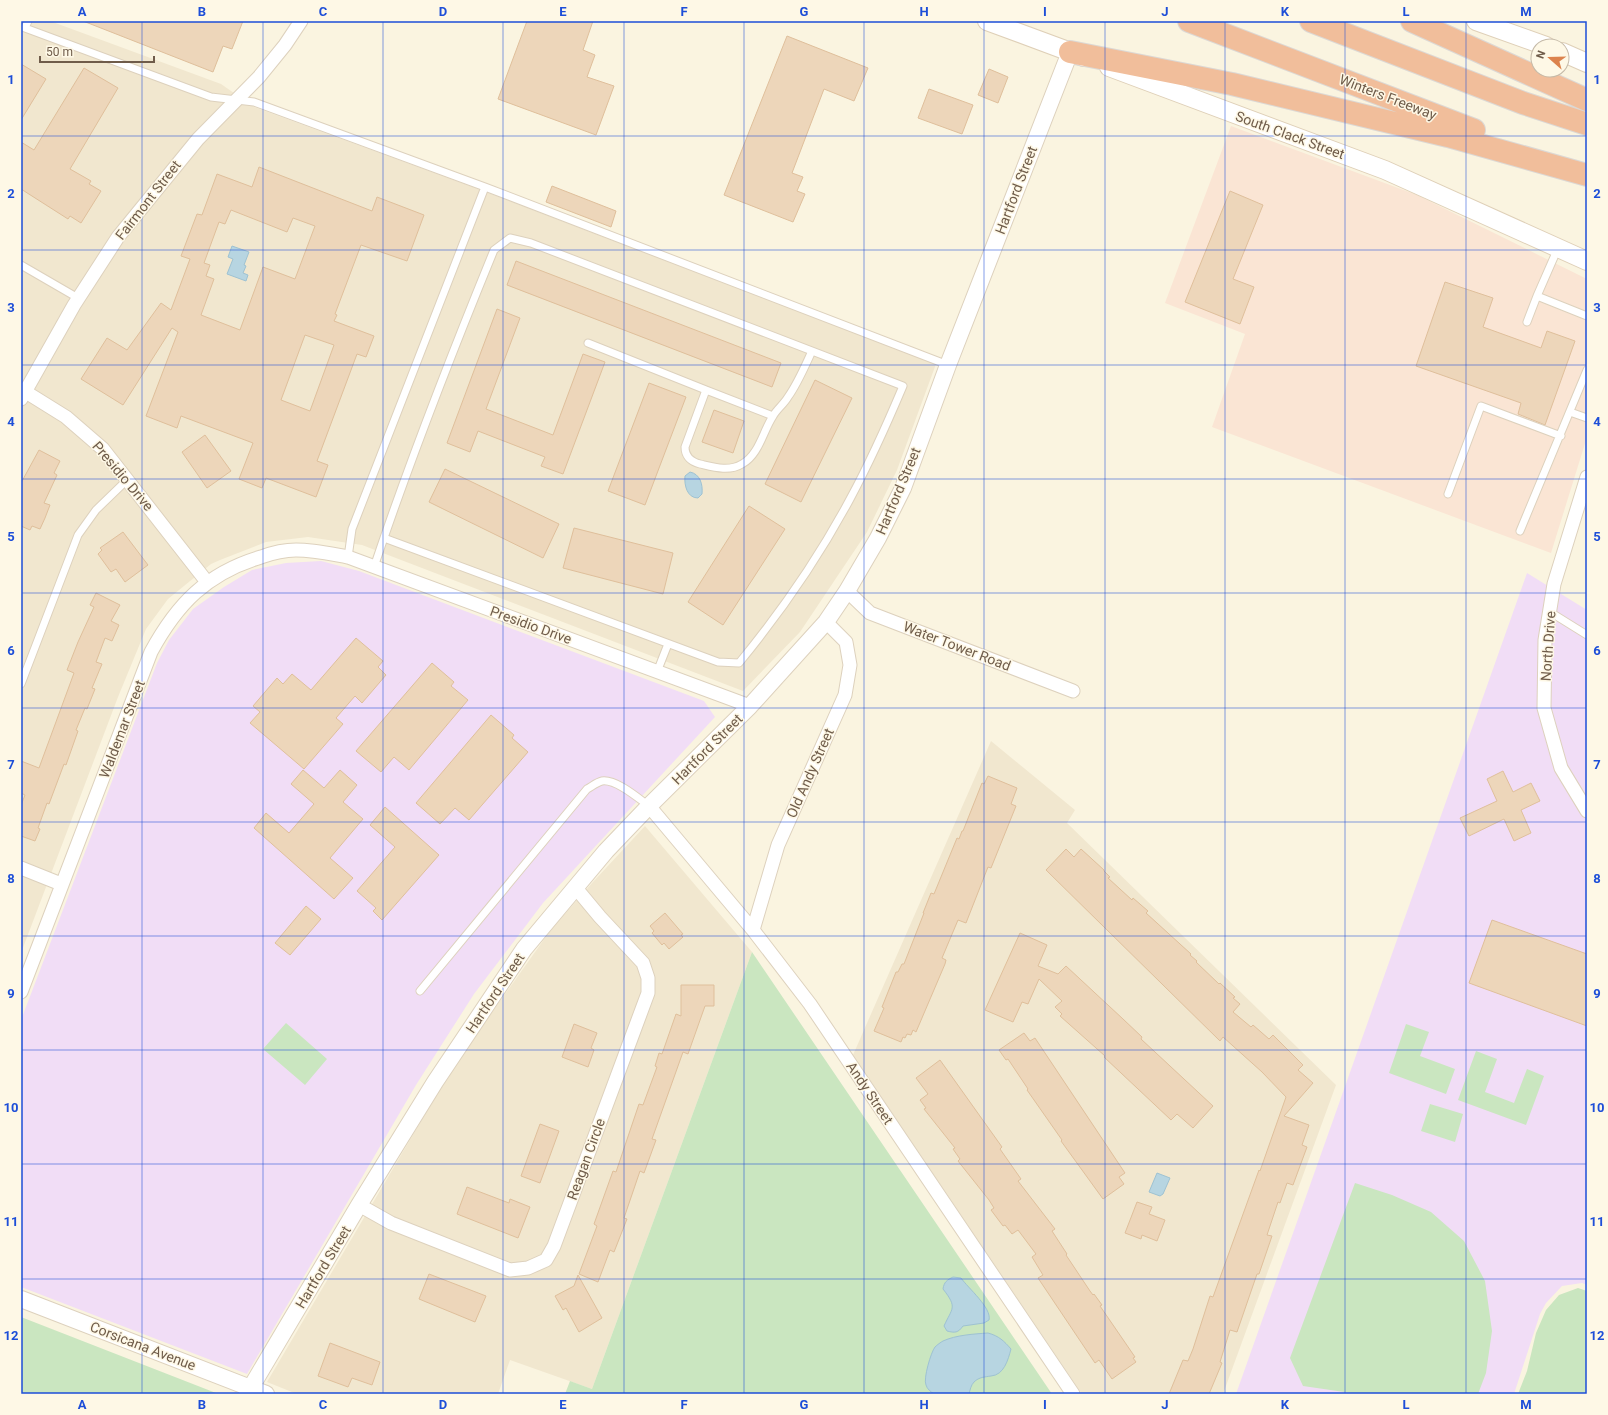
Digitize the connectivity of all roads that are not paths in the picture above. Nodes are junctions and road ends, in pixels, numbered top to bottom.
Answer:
1 (28, 21) edge
2 (301, 21) edge
3 (987, 21) edge
4 (1189, 21) edge
5 (1311, 21) edge
6 (1412, 21) edge
7 (1476, 21) edge
8 (1530, 40) edge
9 (1070, 52) junction
10 (1570, 55) edge
11 (1587, 62) edge
12 (235, 100) junction
13 (1587, 100) edge
14 (1587, 124) edge
15 (1587, 171) edge
16 (1587, 175) edge
17 (485, 187) junction
18 (1558, 248) junction
19 (1587, 261) edge
20 (21, 264) edge
21 (1537, 296) junction
22 (78, 298) junction
23 (1587, 316) edge
24 (1527, 322) dead end
25 (588, 343) dead end
26 (812, 351) junction
27 (948, 365) junction
28 (1587, 370) edge
29 (706, 390) junction
30 (22, 393) edge
31 (1570, 412) junction
32 (773, 416) junction
33 (1587, 418) edge
34 (1561, 436) junction
35 (1587, 477) edge
36 (128, 480) junction
37 (1448, 494) dead end
38 (1520, 531) dead end
39 (384, 538) junction
40 (310, 551) joint
41 (348, 557) junction
42 (374, 567) junction
43 (207, 582) junction
44 (847, 591) junction
45 (1550, 612) junction
46 (826, 622) junction
47 (1587, 635) edge
48 (668, 644) junction
49 (657, 672) junction
50 (21, 684) edge
51 (1073, 691) dead end
52 (750, 706) junction
53 (649, 806) junction
54 (1587, 811) edge
55 (21, 868) edge
56 (61, 884) junction
57 (575, 887) junction
58 (753, 930) junction
59 (420, 991) dead end
60 (21, 992) edge
61 (359, 1206) junction
62 (21, 1299) edge
63 (249, 1391) edge
64 (266, 1394) edge
65 (1073, 1394) edge

1 - 12 lane
2 - 12 street, Fairmont Street
3 - 9 main road, South Clack Street
4 - 15 highway, Winters Freeway
5 - 14 highway
6 - 13 highway
7 - 8 main road
9 - 16 highway
9 - 18 main road, South Clack Street
9 - 27 street, Hartford Street
10 - 11 main road
12 - 17 lane
12 - 22 street, Fairmont Street
17 - 27 lane
17 - 41 lane
18 - 19 main road, South Clack Street
18 - 21 lane
20 - 22 lane
21 - 23 lane
21 - 24 lane
22 - 30 street, Fairmont Street
25 - 29 lane
26 - 32 lane
26 - 39 lane
26 - 48 lane
27 - 44 street, Hartford Street
28 - 31 lane
29 - 32 lane
29 - 32 lane
30 - 36 street, Presidio Drive
31 - 33 lane
31 - 34 lane
34 - 37 lane
34 - 38 lane
35 - 45 street, North Drive
36 - 43 street, Presidio Drive
36 - 50 lane
39 - 42 lane
39 - 48 lane
40 - 41 street, Presidio Drive
40 - 43 street, Waldemar Street
41 - 42 street, Presidio Drive
42 - 49 street, Presidio Drive
43 - 56 street, Waldemar Street
44 - 46 street, Hartford Street
44 - 51 street, Water Tower Road
45 - 47 lane
45 - 54 street, North Drive
46 - 52 street, Hartford Street
46 - 58 street, Old Andy Street
48 - 49 lane
49 - 52 street, Presidio Drive
52 - 53 street, Hartford Street
53 - 57 street, Hartford Street
53 - 58 street, Andy Street
53 - 59 lane
55 - 56 street
56 - 60 street, Waldemar Street
57 - 61 street, Hartford Street
57 - 61 street, Reagan Circle
58 - 65 street, Andy Street
61 - 63 street, Hartford Street
62 - 63 street, Corsicana Avenue
63 - 64 street, Corsicana Avenue

